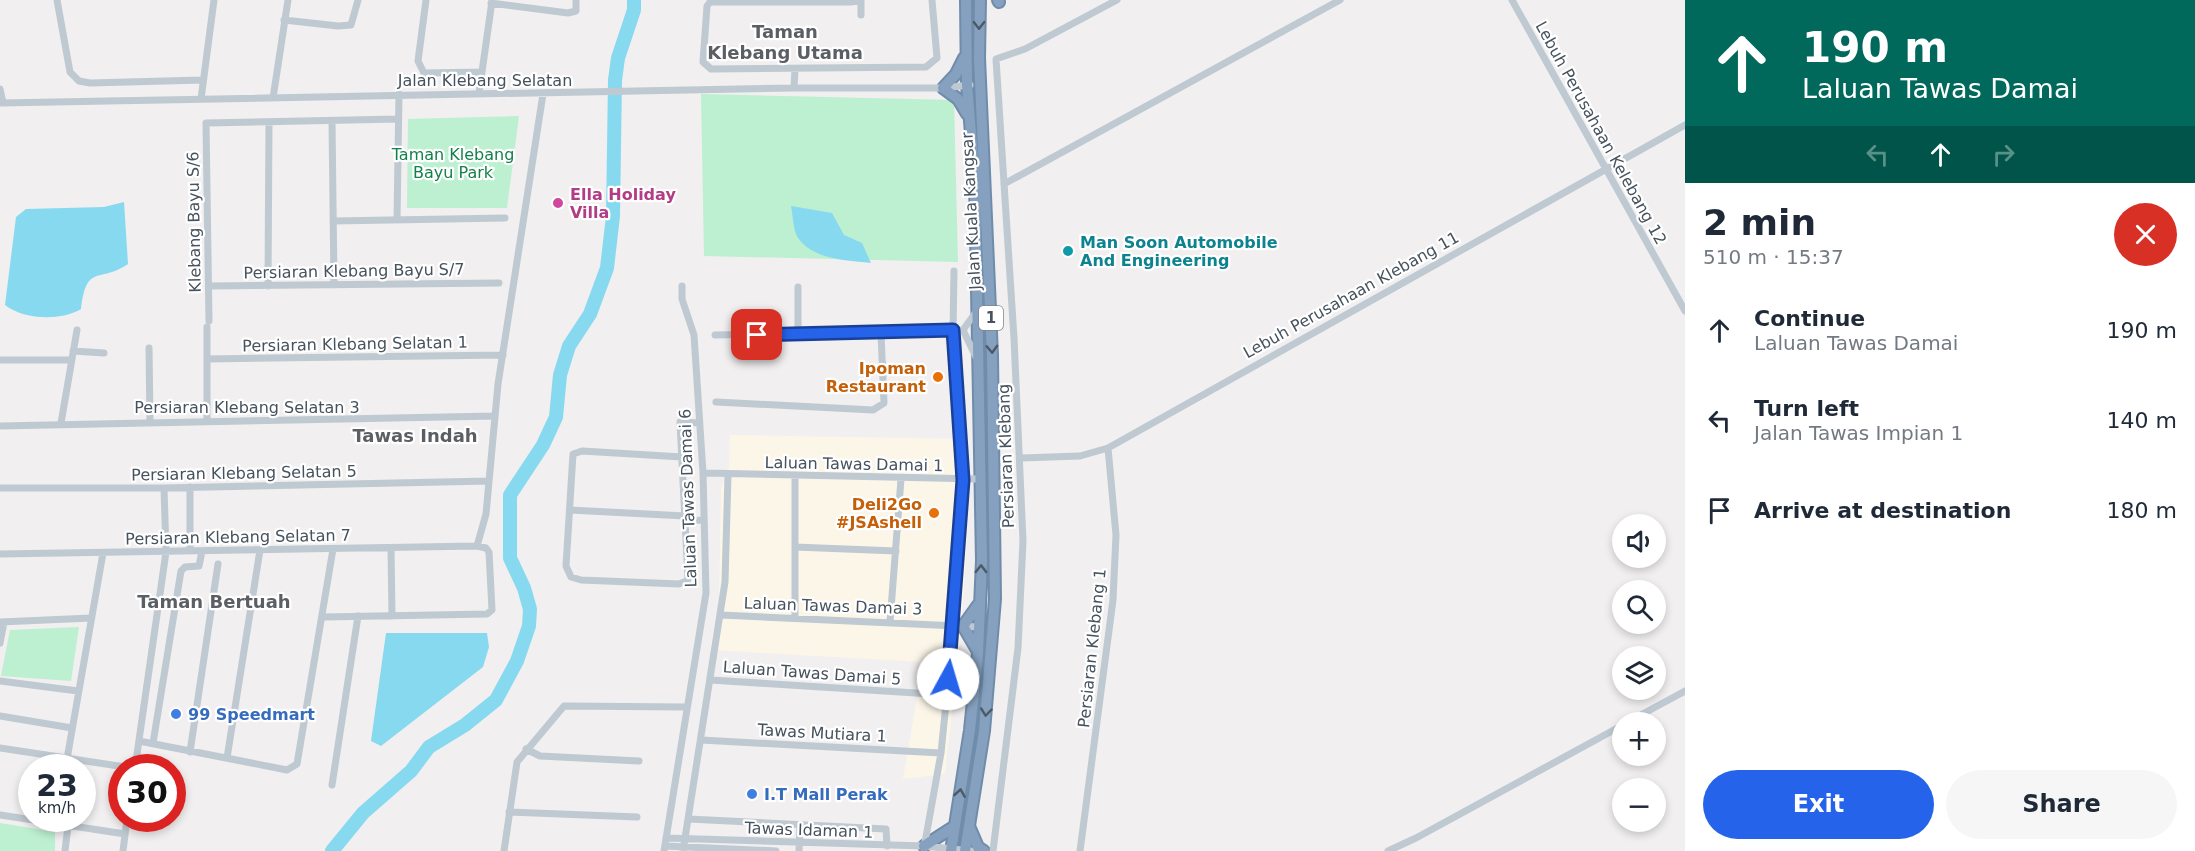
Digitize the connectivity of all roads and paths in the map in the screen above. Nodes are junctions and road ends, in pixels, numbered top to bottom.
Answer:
1 (57, 0) edge
2 (214, 0) edge
3 (288, 0) edge
4 (358, 0) edge
5 (426, 0) edge
6 (576, 0) edge
7 (932, 0) edge
8 (966, 0) edge
9 (980, 0) edge
10 (1117, 0) edge
11 (1512, 0) edge
12 (861, 1) edge
13 (1336, 1) edge
14 (492, 2) edge
15 (861, 15) dead end
16 (284, 20) junction
17 (978, 50) junction
18 (966, 55) junction
19 (795, 69) junction
20 (481, 72) junction
21 (203, 80) junction
22 (968, 85) junction
23 (794, 88) junction
24 (943, 88) junction
25 (0, 89) edge
26 (479, 93) junction
27 (399, 94) junction
28 (543, 94) junction
29 (273, 98) junction
30 (201, 99) junction
31 (1, 103) edge
32 (399, 119) junction
33 (969, 119) junction
34 (332, 121) junction
35 (269, 122) junction
36 (1685, 125) edge
37 (984, 165) junction
38 (1605, 169) junction
39 (1004, 184) junction
40 (505, 218) dead end
41 (397, 219) junction
42 (333, 221) junction
43 (954, 271) dead end
44 (499, 283) dead end
45 (334, 285) junction
46 (209, 286) junction
47 (268, 286) junction
48 (682, 286) dead end
49 (798, 287) dead end
50 (1685, 311) edge
51 (976, 312) junction
52 (77, 330) dead end
53 (953, 330) junction
54 (963, 330) junction
55 (798, 334) junction
56 (881, 334) junction
57 (715, 335) dead end
58 (149, 348) dead end
59 (73, 351) junction
60 (104, 353) dead end
61 (503, 355) junction
62 (207, 359) junction
63 (0, 360) edge
64 (71, 360) junction
65 (977, 360) junction
66 (716, 402) dead end
67 (495, 416) junction
68 (150, 421) junction
69 (207, 421) junction
70 (60, 423) junction
71 (699, 423) junction
72 (0, 426) edge
73 (1108, 448) junction
74 (682, 457) junction
75 (1021, 458) junction
76 (703, 473) junction
77 (728, 475) junction
78 (795, 477) junction
79 (901, 479) junction
80 (979, 479) junction
81 (963, 480) junction
82 (489, 481) junction
83 (190, 487) junction
84 (0, 488) edge
85 (164, 488) junction
86 (570, 510) junction
87 (685, 518) junction
88 (704, 520) junction
89 (477, 546) junction
90 (391, 548) junction
91 (795, 548) junction
92 (333, 549) junction
93 (260, 550) junction
94 (190, 551) junction
95 (202, 551) junction
96 (896, 551) junction
97 (166, 552) junction
98 (103, 553) junction
99 (0, 554) edge
100 (218, 564) dead end
101 (980, 599) junction
102 (995, 599) junction
103 (721, 615) junction
104 (358, 616) junction
105 (392, 616) junction
106 (324, 617) junction
107 (91, 618) junction
108 (795, 618) junction
109 (2, 622) edge
110 (890, 622) junction
111 (959, 625) junction
112 (979, 627) junction
113 (0, 643) edge
114 (978, 653) junction
115 (992, 653) junction
116 (711, 680) junction
117 (0, 681) edge
118 (78, 691) junction
119 (1685, 691) edge
120 (947, 695) junction
121 (685, 707) junction
122 (1646, 712) edge
123 (0, 716) edge
124 (72, 728) junction
125 (1612, 731) edge
126 (701, 740) junction
127 (139, 741) junction
128 (153, 743) junction
129 (0, 748) edge
130 (526, 749) junction
131 (190, 752) junction
132 (941, 753) junction
133 (37, 754) edge
134 (68, 754) edge
135 (136, 754) edge
136 (226, 758) junction
137 (639, 761) dead end
138 (332, 785) dead end
139 (509, 812) junction
140 (0, 815) edge
141 (637, 817) dead end
142 (18, 818) edge
143 (688, 819) junction
144 (800, 825) junction
145 (969, 825) junction
146 (955, 826) junction
147 (96, 830) edge
148 (67, 832) edge
149 (125, 834) joint
150 (686, 839) junction
151 (665, 845) edge
152 (887, 846) junction
153 (799, 847) edge
154 (924, 848) edge
155 (684, 849) edge
156 (951, 849) edge
157 (65, 851) edge
158 (123, 851) edge
159 (504, 851) edge
160 (776, 851) edge
161 (967, 851) edge
162 (984, 851) edge
163 (993, 851) edge
164 (1080, 851) edge
165 (1388, 851) edge

1 - 21 street
2 - 21 street
3 - 16 street
4 - 16 street
5 - 20 street
6 - 14 street
7 - 19 street
8 - 18 highway, Jalan Kuala Kangsar / 1
9 -> 17 highway, Jalan Kuala Kangsar / 1
10 - 39 street, Persiaran Klebang
11 - 38 street, Lebuh Perusahaan Kelebang 12
12 - 15 street
12 - 19 street
13 - 39 street
14 - 20 street
16 - 29 street
17 - 22 highway
17 - 37 highway, Jalan Kuala Kangsar / 1
18 - 22 highway, Jalan Kuala Kangsar / 1
18 - 24 highway
19 - 23 street
20 - 26 street
21 - 30 street
22 - 24 street, Jalan Klebang Selatan
22 - 33 highway, Jalan Kuala Kangsar / 1
22 - 37 highway
23 - 24 street, Jalan Klebang Selatan
23 - 28 street, Jalan Klebang Selatan
24 - 33 highway
25 - 31 street
26 - 27 street, Jalan Klebang Selatan
26 - 28 street, Jalan Klebang Selatan
27 - 29 street, Jalan Klebang Selatan
27 - 32 street
28 - 61 street
29 - 30 street, Jalan Klebang Selatan
30 - 31 street, Jalan Klebang Selatan
32 - 34 street
32 - 41 street
33 - 51 highway, Jalan Kuala Kangsar / 1
34 - 35 street
34 - 42 street
35 - 46 street, Klebang Bayu S/6
35 - 47 street
36 - 38 street, Lebuh Perusahaan Klebang 11
37 -> 102 highway, Jalan Kuala Kangsar / 1
38 - 50 street, Lebuh Perusahaan Kelebang 12
38 - 73 street, Lebuh Perusahaan Klebang 11
39 - 75 street, Persiaran Klebang
40 - 41 street
41 - 42 street
42 - 45 street
43 - 53 street
44 - 45 street, Persiaran Klebang Bayu S/7
45 - 47 street, Persiaran Klebang Bayu S/7
46 - 47 street, Persiaran Klebang Bayu S/7
46 - 62 street, Klebang Bayu S/6
48 - 71 street, Laluan Tawas Damai 6
49 - 55 street
51 - 54 street
51 - 65 highway, Jalan Kuala Kangsar / 1
52 - 59 street
53 - 54 street
53 - 56 street
53 - 81 street
54 - 65 street
55 - 56 street
55 - 57 street
56 - 66 street
58 - 68 street
59 - 60 street
59 - 64 street
61 - 62 street, Persiaran Klebang Selatan 1
61 - 67 street
62 - 69 street, Klebang Bayu S/6
63 - 64 street
64 - 70 street
65 - 80 highway, Jalan Kuala Kangsar / 1
67 - 69 street, Persiaran Klebang Selatan 3
67 - 82 street
68 - 69 street, Persiaran Klebang Selatan 3
68 - 70 street, Persiaran Klebang Selatan 3
70 - 72 street, Persiaran Klebang Selatan 3
71 - 74 street
71 - 76 street, Laluan Tawas Damai 6
73 - 75 street, Lebuh Perusahaan Klebang 11
73 - 164 street, Persiaran Klebang 1
74 - 86 street
74 - 87 street
75 - 163 street, Persiaran Klebang
76 - 77 street, Laluan Tawas Damai 1
76 - 88 street, Laluan Tawas Damai 6
77 - 78 street, Laluan Tawas Damai 1
77 - 103 street, Laluan Tawas Damai 6
78 - 79 street, Laluan Tawas Damai 1
78 - 91 street
79 - 81 street, Laluan Tawas Damai 1
79 - 96 street
80 - 81 street, Laluan Tawas Damai 1
101 -> 80 highway, Jalan Kuala Kangsar / 1
81 - 111 street
82 - 83 street, Persiaran Klebang Selatan 5
82 - 89 street
83 - 85 street, Persiaran Klebang Selatan 5
83 - 94 street
84 - 85 street, Persiaran Klebang Selatan 5
85 - 97 street
86 - 87 street
86 - 87 street
87 - 88 street
88 - 121 street, Laluan Tawas Damai 6
89 - 90 street, Persiaran Klebang Selatan 7
89 - 105 street
90 - 92 street, Persiaran Klebang Selatan 7
90 - 105 street
91 - 96 street
91 - 108 street
92 - 93 street, Persiaran Klebang Selatan 7
92 - 106 street
93 - 95 street, Persiaran Klebang Selatan 7
93 - 136 street
94 - 95 street, Persiaran Klebang Selatan 7
94 - 97 street, Persiaran Klebang Selatan 7
95 - 128 street
96 - 110 street
97 - 98 street, Persiaran Klebang Selatan 7
97 - 127 street
98 - 99 street, Persiaran Klebang Selatan 7
98 - 107 street
100 - 131 street
101 - 111 highway
101 - 112 highway, Jalan Kuala Kangsar / 1
102 - 112 highway
102 - 115 highway, Jalan Kuala Kangsar / 1
103 - 108 street, Laluan Tawas Damai 3
103 - 116 street, Laluan Tawas Damai 6
104 - 105 street
104 - 106 street
104 - 138 street
106 - 136 street
107 - 109 street
107 - 118 street
108 - 110 street, Laluan Tawas Damai 3
109 - 113 street
110 - 111 street, Laluan Tawas Damai 3
111 - 112 street, Laluan Tawas Damai 3
111 - 114 highway
111 - 120 street
112 - 114 highway, Jalan Kuala Kangsar / 1
112 - 115 highway
146 -> 114 highway, Jalan Kuala Kangsar / 1
115 -> 145 highway, Jalan Kuala Kangsar / 1
116 - 120 street, Laluan Tawas Damai 5
116 - 126 street, Laluan Tawas Damai 6
117 - 118 street
118 - 124 street
119 - 122 street
120 - 132 street
121 - 130 street
121 - 151 street, Laluan Tawas Damai 6
123 - 124 street
124 - 134 street
125 - 165 street
126 - 132 street, Tawas Mutiara 1
126 - 143 street, Laluan Tawas Damai 6
127 - 128 street
127 - 135 street
128 - 131 street
129 - 133 street
130 - 137 street
130 - 139 street
131 - 136 street
132 - 154 street
139 - 141 street
139 - 159 street
140 - 142 street
143 - 144 street
143 - 150 street, Laluan Tawas Damai 6
144 - 152 street
144 - 153 street
145 - 161 highway, Jalan Kuala Kangsar / 1
145 - 162 highway
146 - 154 highway
146 - 156 highway, Jalan Kuala Kangsar / 1
147 - 149 street
148 - 157 street
149 - 158 street
150 - 151 street, Tawas Idaman 1
150 - 153 street, Tawas Idaman 1
150 - 155 street, Laluan Tawas Damai 6
151 - 155 street, Tawas Idaman 1
152 - 153 street, Tawas Idaman 1
152 - 154 street, Tawas Idaman 1
154 - 156 street, Tawas Idaman 1
155 - 160 street, Tawas Idaman 1
156 - 161 street, Tawas Idaman 1

